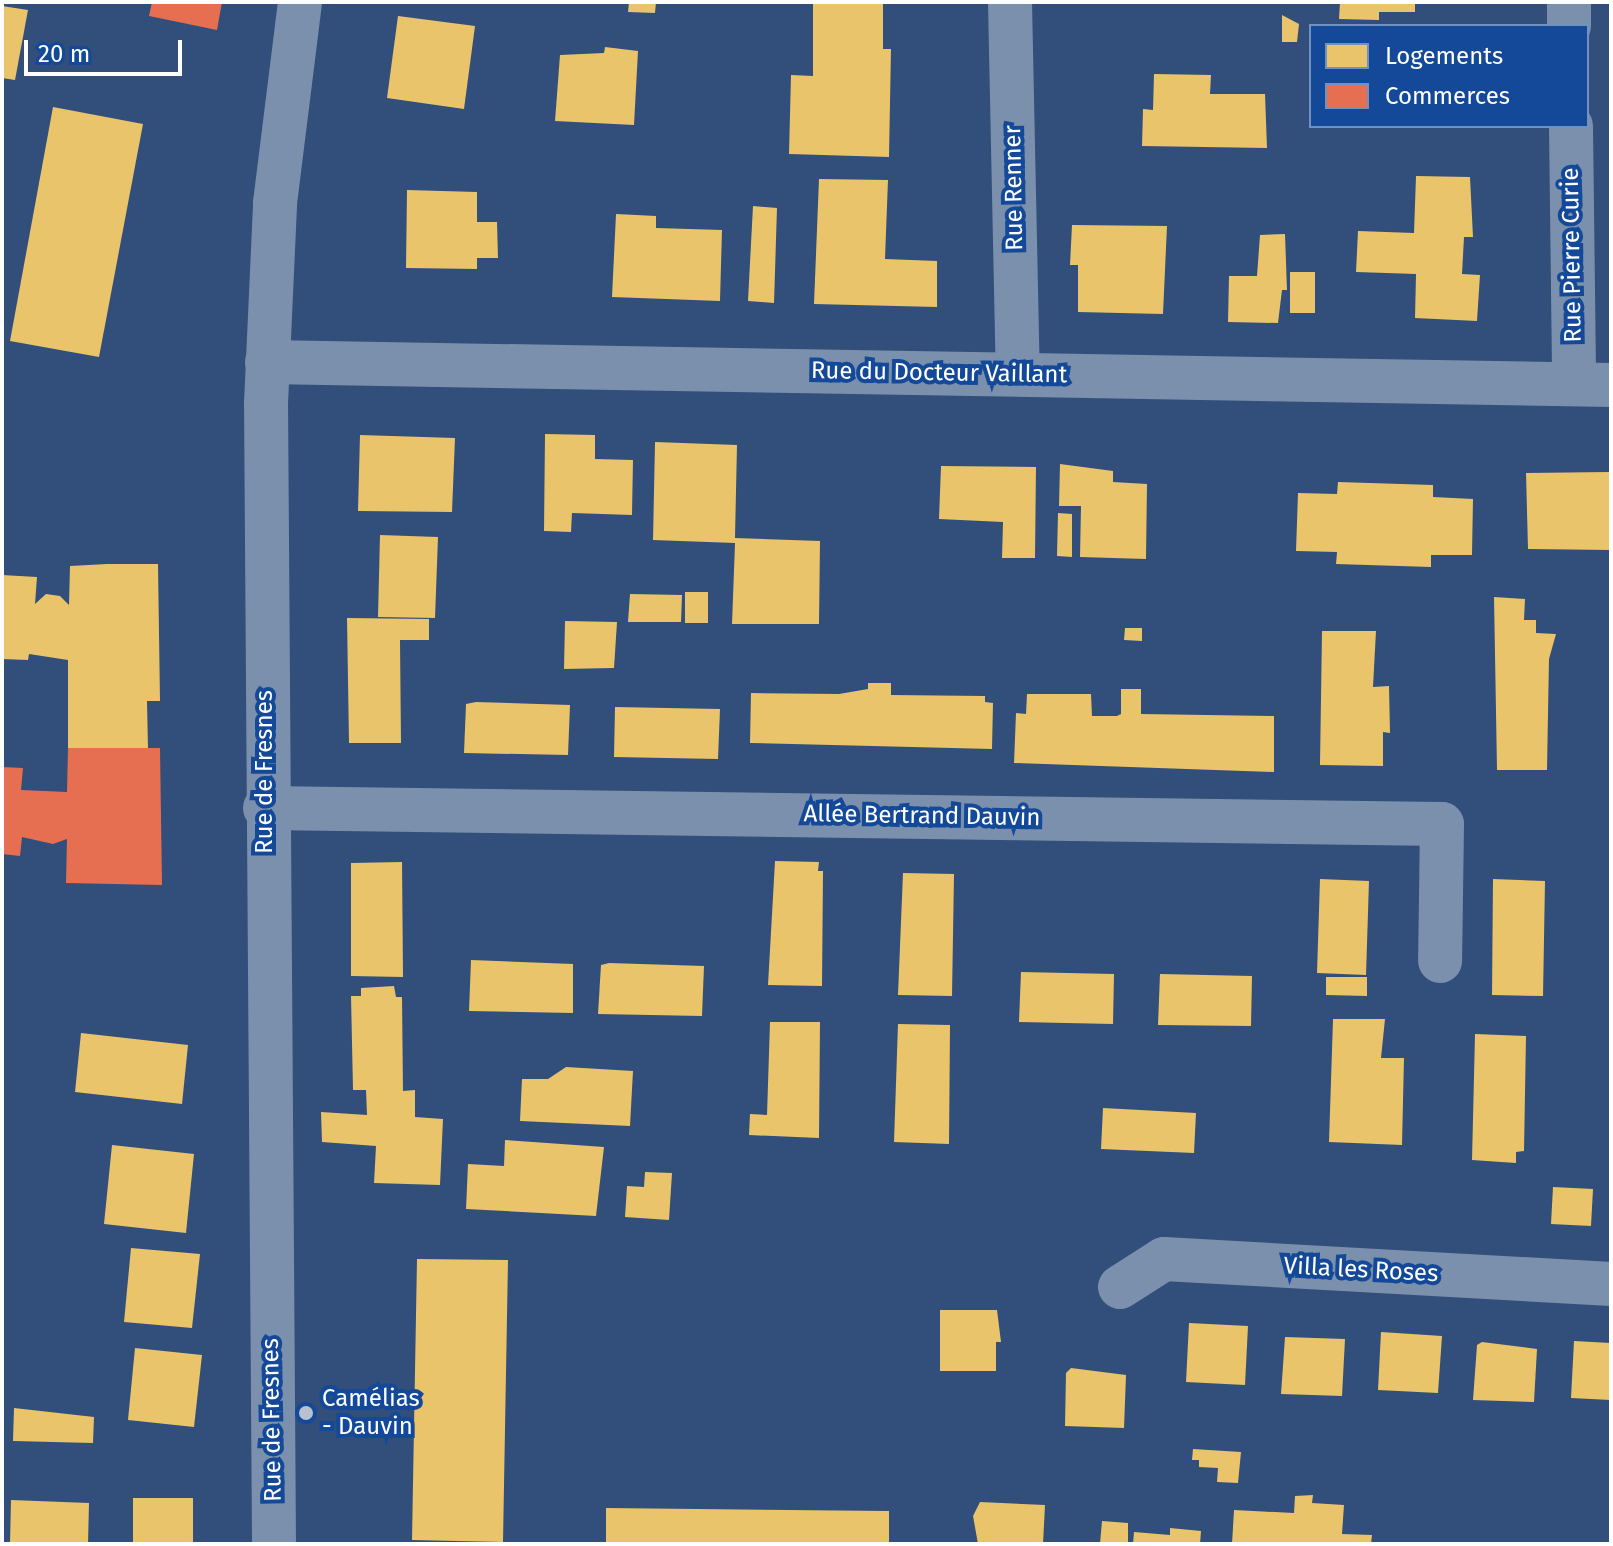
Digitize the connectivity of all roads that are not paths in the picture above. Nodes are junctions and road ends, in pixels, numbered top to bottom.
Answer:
1 (300, 2) edge
2 (1010, 2) edge
3 (1569, 2) edge
4 (1569, 24) edge
5 (1571, 128) edge
6 (267, 362) junction
7 (1018, 374) junction
8 (1592, 384) edge
9 (265, 808) junction
10 (1440, 961) dead end
11 (1611, 1284) edge
12 (1120, 1287) dead end
13 (274, 1544) edge

1 - 6 street, Rue de Fresnes
2 - 7 street, Rue Renner
3 - 4 street
5 - 8 street, Rue Pierre Curie
6 - 7 street, Rue du Docteur Vaillant
6 - 9 street, Rue de Fresnes
7 - 8 street, Rue du Docteur Vaillant
9 - 10 street, Allée Bertrand Dauvin
9 - 13 street, Rue de Fresnes
11 - 12 street, Villa les Roses

